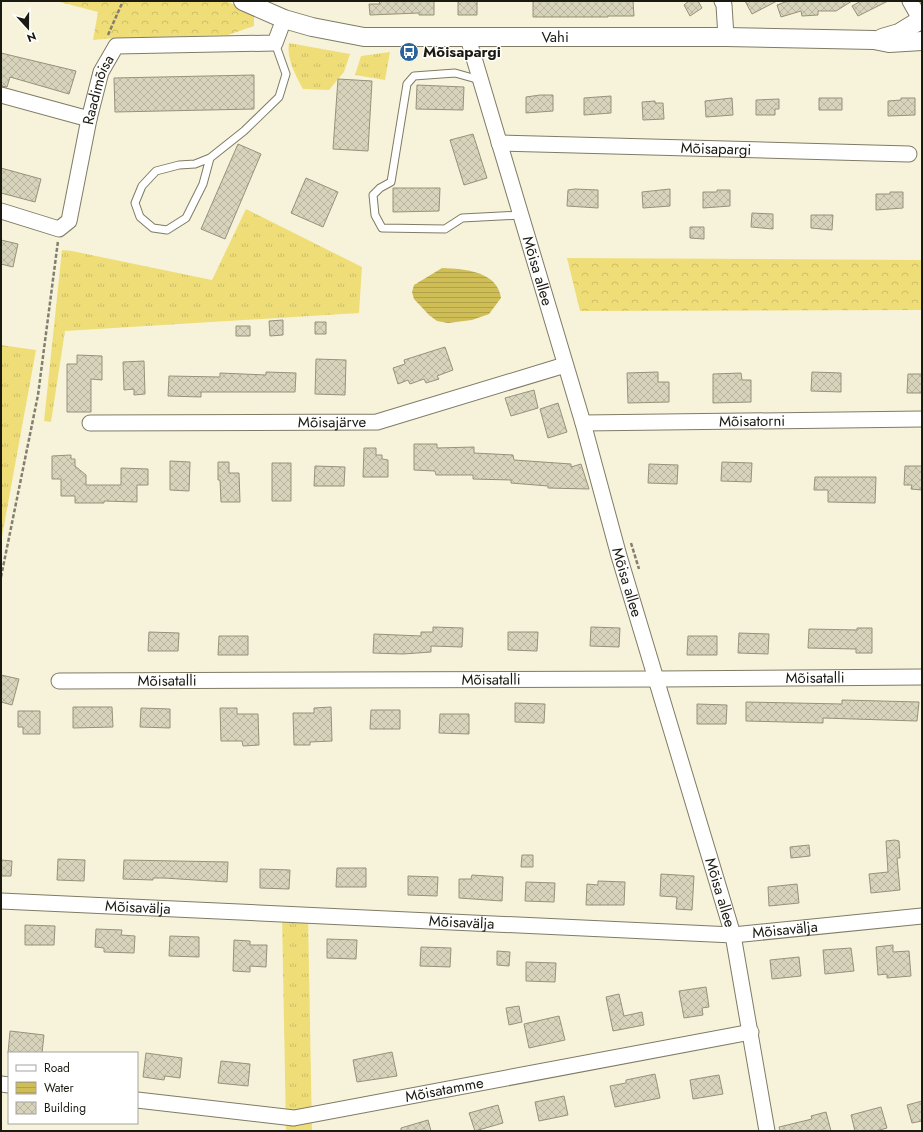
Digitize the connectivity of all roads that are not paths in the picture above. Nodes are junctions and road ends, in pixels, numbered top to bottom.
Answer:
1 (243, 1) edge
2 (722, 1) edge
3 (910, 1) edge
4 (919, 17) edge
5 (284, 19) junction
6 (726, 37) junction
7 (468, 38) junction
8 (874, 40) junction
9 (922, 40) edge
10 (275, 43) junction
11 (480, 80) junction
12 (1, 95) edge
13 (89, 119) junction
14 (500, 143) junction
15 (909, 154) dead end
16 (210, 158) junction
17 (1, 212) edge
18 (521, 215) junction
19 (565, 366) junction
20 (922, 419) edge
21 (90, 423) dead end
22 (583, 423) junction
23 (922, 677) edge
24 (658, 679) junction
25 (59, 680) dead end
26 (1, 901) edge
27 (922, 916) edge
28 (733, 935) junction
29 (751, 1032) junction
30 (138, 1100) edge
31 (766, 1131) edge

1 - 5 street, Vahi
2 - 6 street
3 - 4 street
4 - 8 street, Vahi
4 - 9 street
5 - 7 street, Vahi
5 - 10 street
6 - 7 street, Vahi
6 - 8 street, Vahi
7 - 11 street, Mõisa allee
8 - 9 street, Vahi
10 - 13 street, Raadimõisa
10 - 16 lane
11 - 14 street, Mõisa allee
11 - 18 lane
12 - 13 street
13 - 17 street, Raadimõisa
14 - 15 street, Mõisapargi
14 - 18 street, Mõisa allee
16 - 16 lane
18 - 19 street, Mõisa allee
19 - 21 street, Mõisajärve
19 - 22 street, Mõisa allee
20 - 22 street, Mõisatorni
22 - 24 street, Mõisa allee
23 - 24 street, Mõisatalli
24 - 25 street, Mõisatalli
24 - 28 street, Mõisa allee
26 - 28 street, Mõisavälja
27 - 28 street, Mõisavälja
28 - 29 street, Mõisa allee
29 - 30 street, Mõisatamme
29 - 31 street, Mõisa allee

